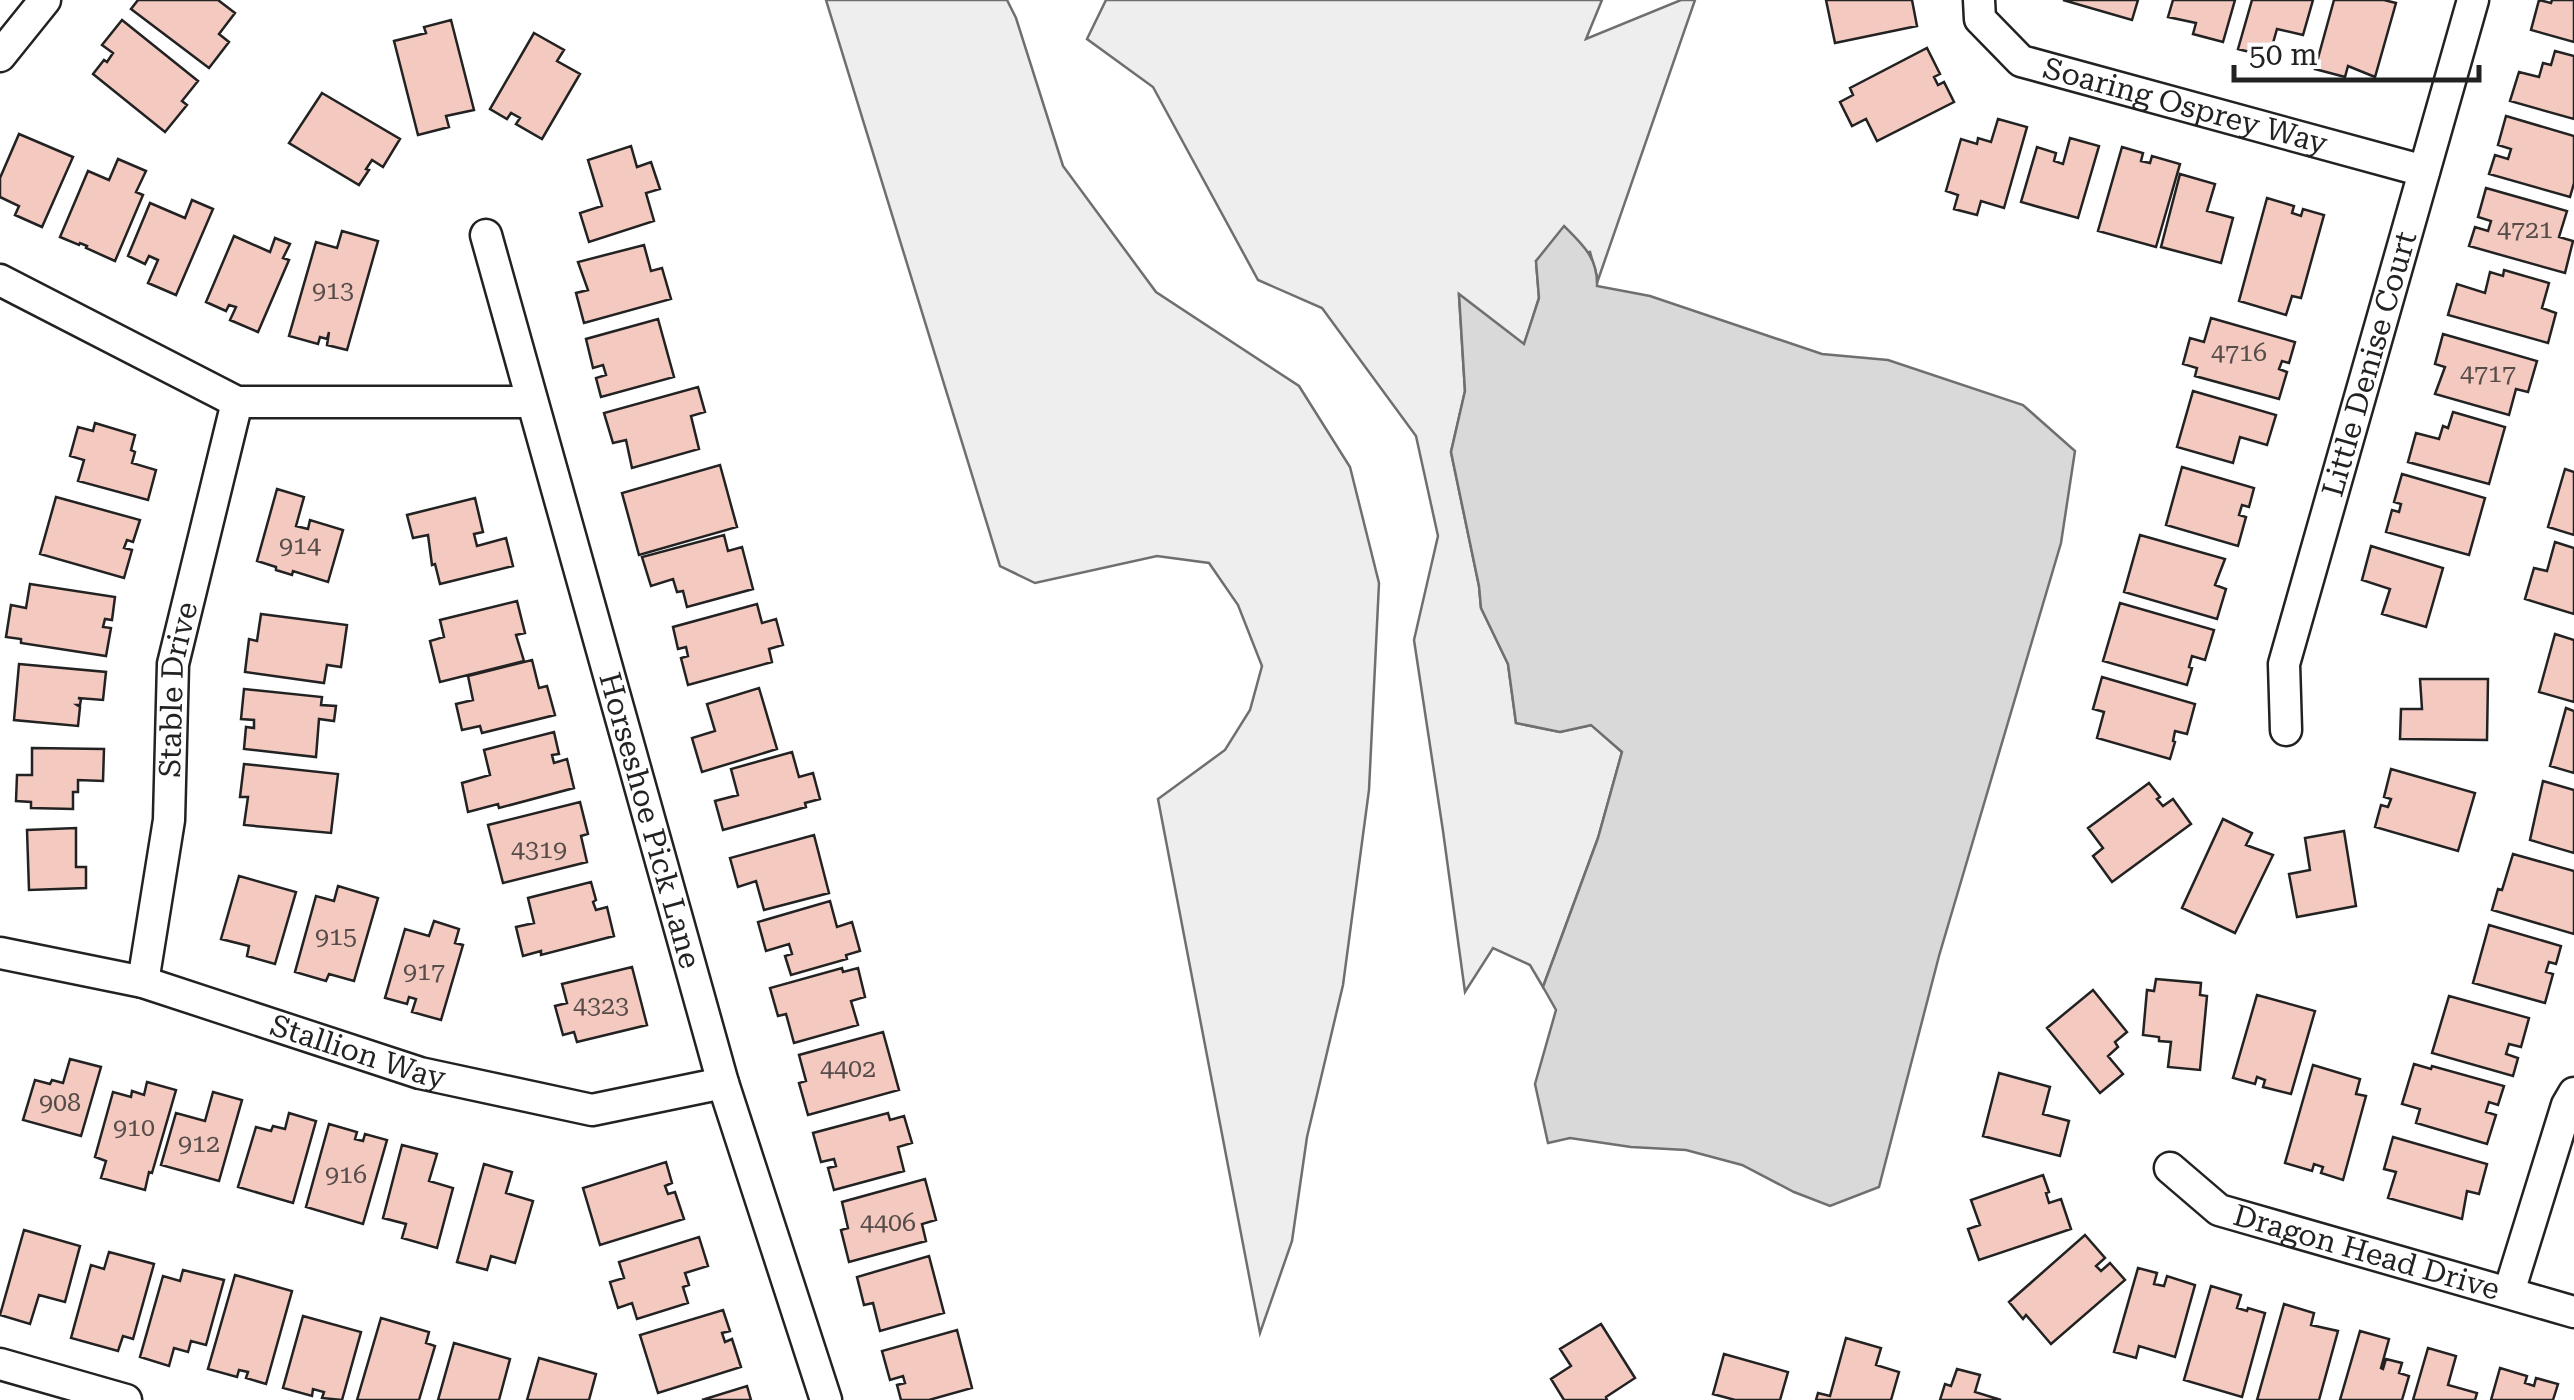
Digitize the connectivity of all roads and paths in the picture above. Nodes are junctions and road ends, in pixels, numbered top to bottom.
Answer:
1 (45, 0) edge
2 (1979, 0) edge
3 (2472, 0) edge
4 (0, 56) edge
5 (2424, 171) junction
6 (486, 235) dead end
7 (0, 280) edge
8 (237, 402) junction
9 (531, 402) junction
10 (2286, 730) dead end
11 (0, 953) edge
12 (142, 982) junction
13 (723, 1083) junction
14 (2574, 1093) edge
15 (2170, 1168) dead end
16 (2509, 1292) junction
17 (2574, 1312) edge
18 (0, 1364) edge
19 (126, 1400) edge
20 (826, 1400) edge

1 - 4 street
2 - 5 street, Soaring Osprey Way
3 - 5 street, Little Denise Court
5 - 10 street, Little Denise Court
6 - 9 street, Horseshoe Pick Lane
7 - 8 street
8 - 9 street
8 - 12 street, Stable Drive
9 - 13 street, Horseshoe Pick Lane
11 - 12 street, Stallion Way
12 - 13 street, Stallion Way
13 - 20 street, Horseshoe Pick Lane
14 - 16 street
15 - 16 street, Dragon Head Drive
16 - 17 street, Dragon Head Drive
18 - 19 street

